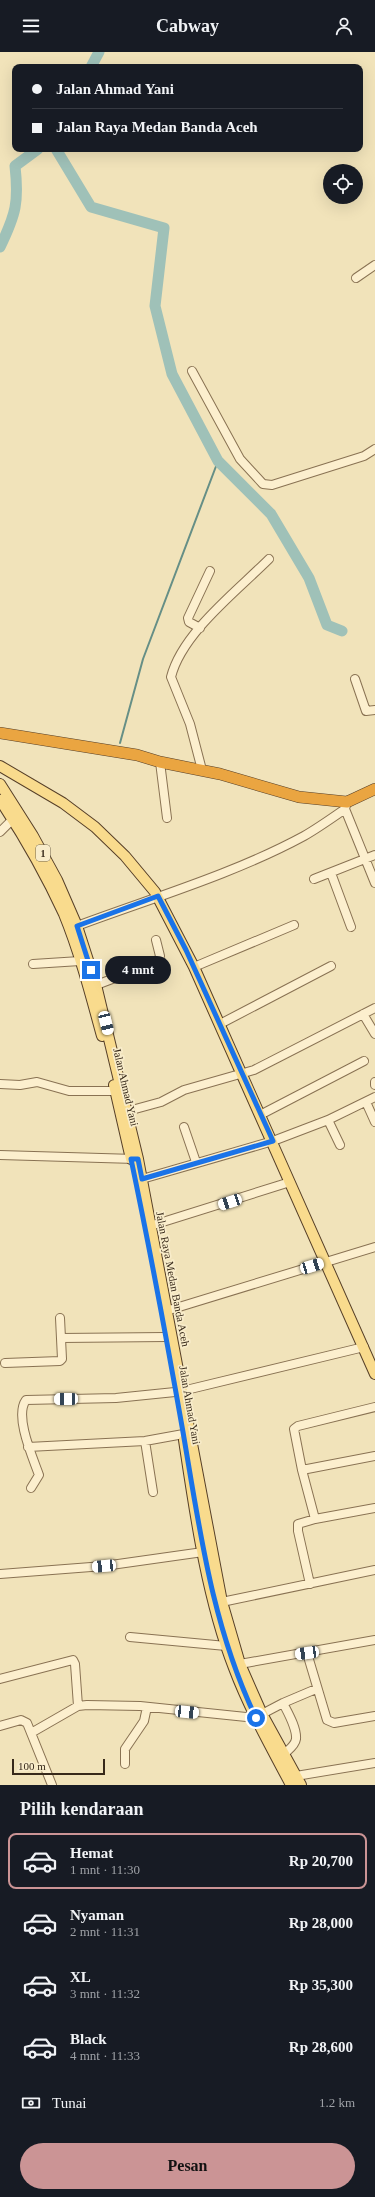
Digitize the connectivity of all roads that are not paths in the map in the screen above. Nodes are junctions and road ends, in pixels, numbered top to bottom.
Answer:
1 (375, 265) edge
2 (356, 278) dead end
3 (192, 371) dead end
4 (375, 449) edge
5 (269, 559) dead end
6 (210, 571) dead end
7 (200, 628) junction
8 (355, 679) dead end
9 (375, 710) edge
10 (1, 734) edge
11 (160, 762) junction
12 (0, 766) edge
13 (202, 770) junction
14 (0, 784) edge
15 (375, 789) edge
16 (0, 800) edge
17 (346, 805) junction
18 (166, 818) dead end
19 (13, 819) junction
20 (0, 832) edge
21 (375, 855) edge
22 (366, 859) junction
23 (331, 873) junction
24 (314, 879) dead end
25 (375, 883) edge
26 (158, 896) junction
27 (294, 925) dead end
28 (77, 926) junction
29 (351, 927) dead end
30 (156, 940) dead end
31 (80, 961) junction
32 (33, 964) dead end
33 (331, 966) dead end
34 (194, 967) junction
35 (92, 987) junction
36 (375, 1008) edge
37 (363, 1014) junction
38 (220, 1024) junction
39 (375, 1034) edge
40 (364, 1061) dead end
41 (241, 1074) junction
42 (0, 1084) edge
43 (115, 1090) junction
44 (375, 1097) edge
45 (366, 1102) junction
46 (128, 1112) junction
47 (260, 1115) junction
48 (328, 1120) junction
49 (375, 1122) edge
50 (184, 1127) dead end
51 (273, 1141) junction
52 (340, 1145) dead end
53 (0, 1155) edge
54 (134, 1159) junction
55 (196, 1162) junction
56 (142, 1179) junction
57 (290, 1182) junction
58 (150, 1226) junction
59 (375, 1247) edge
60 (325, 1262) junction
61 (166, 1310) junction
62 (60, 1318) dead end
63 (61, 1338) junction
64 (166, 1338) junction
65 (364, 1347) junction
66 (5, 1363) dead end
67 (375, 1374) edge
68 (178, 1391) junction
69 (375, 1407) edge
70 (186, 1434) junction
71 (145, 1441) junction
72 (28, 1447) junction
73 (375, 1456) edge
74 (302, 1470) junction
75 (31, 1488) dead end
76 (153, 1492) dead end
77 (375, 1508) edge
78 (315, 1519) junction
79 (203, 1552) junction
80 (375, 1570) edge
81 (0, 1574) edge
82 (310, 1584) junction
83 (219, 1603) junction
84 (130, 1637) dead end
85 (375, 1640) edge
86 (226, 1646) junction
87 (307, 1653) junction
88 (240, 1664) junction
89 (0, 1679) edge
90 (316, 1689) junction
91 (283, 1703) junction
92 (78, 1706) junction
93 (144, 1706) junction
94 (259, 1716) junction
95 (375, 1716) edge
96 (0, 1726) edge
97 (31, 1732) junction
98 (284, 1754) junction
99 (375, 1763) edge
100 (124, 1764) dead end
101 (296, 1782) edge
102 (52, 1785) edge

1 - 2 street
3 - 4 street
5 - 7 street
6 - 7 street
7 - 13 street
8 - 9 street
10 - 11 highway
11 - 13 highway
11 - 18 street
12 - 26 main road
13 - 17 highway
14 - 28 main road, Jalan Raya Medan Banda Aceh / 1
15 - 17 highway
16 - 19 main road, Jalan Ahmad Yani / 1
17 - 22 street
17 - 26 street
19 - 20 street
19 - 31 main road, Jalan Ahmad Yani / 1
21 - 22 street
22 - 23 street
22 - 25 street
23 - 24 street
23 - 29 street
26 - 28 street
26 - 34 main road
27 - 34 street
28 - 35 main road, Jalan Raya Medan Banda Aceh / 1
30 - 35 street
31 - 32 street
31 - 35 main road, Jalan Ahmad Yani / 1
33 - 38 street
34 - 38 main road
35 - 43 main road, Jalan Ahmad Yani / 1
35 - 46 main road, Jalan Raya Medan Banda Aceh / 1
36 - 37 street
37 - 39 street
37 - 41 street
38 - 41 main road
40 - 47 street
41 - 46 street
41 - 47 main road
42 - 43 street
43 - 54 main road, Jalan Ahmad Yani / 1
44 - 45 street
45 - 48 street
45 - 49 street
46 - 54 main road, Jalan Raya Medan Banda Aceh / 1
47 - 51 main road
48 - 51 street
48 - 52 street
50 - 55 street
51 - 55 street
51 - 57 main road
53 - 54 street
54 - 56 main road, Jalan Raya Medan Banda Aceh / 1
54 - 64 main road, Jalan Ahmad Yani / 1
55 - 56 street
56 - 58 main road, Jalan Raya Medan Banda Aceh / 1
57 - 58 street
57 - 60 main road
58 - 61 main road, Jalan Raya Medan Banda Aceh / 1
59 - 60 street
60 - 61 street
60 - 65 main road
61 - 68 main road, Jalan Raya Medan Banda Aceh / 1
62 - 63 street
63 - 64 street
63 - 66 street
64 - 68 main road, Jalan Ahmad Yani / 1
65 - 67 main road
65 - 68 street
68 - 70 main road, Jalan Ahmad Yani / 1
68 - 72 street
69 - 74 street
70 - 71 street
70 - 79 main road, Jalan Ahmad Yani / 1
70 - 83 main road, 1
71 - 72 street
71 - 76 street
72 - 75 street
73 - 74 street
74 - 78 street
77 - 78 street
78 - 82 street
79 - 81 street
79 - 83 main road, Jalan Ahmad Yani / 1
80 - 82 street
82 - 83 street
83 - 86 main road, Jalan Ahmad Yani / 1
83 - 88 main road, 1
84 - 86 street
85 - 87 street
86 - 94 main road, Jalan Ahmad Yani / 1
87 - 88 street
87 - 90 street
88 - 94 main road, 1
89 - 92 street
90 - 91 street
90 - 95 street
91 - 94 street
91 - 98 street
92 - 93 street
92 - 97 street
93 - 94 street
93 - 100 street
94 - 98 main road, 1
94 - 101 main road, Jalan Ahmad Yani / 1
96 - 97 street
97 - 102 street
98 - 101 main road, 1
99 - 101 street

